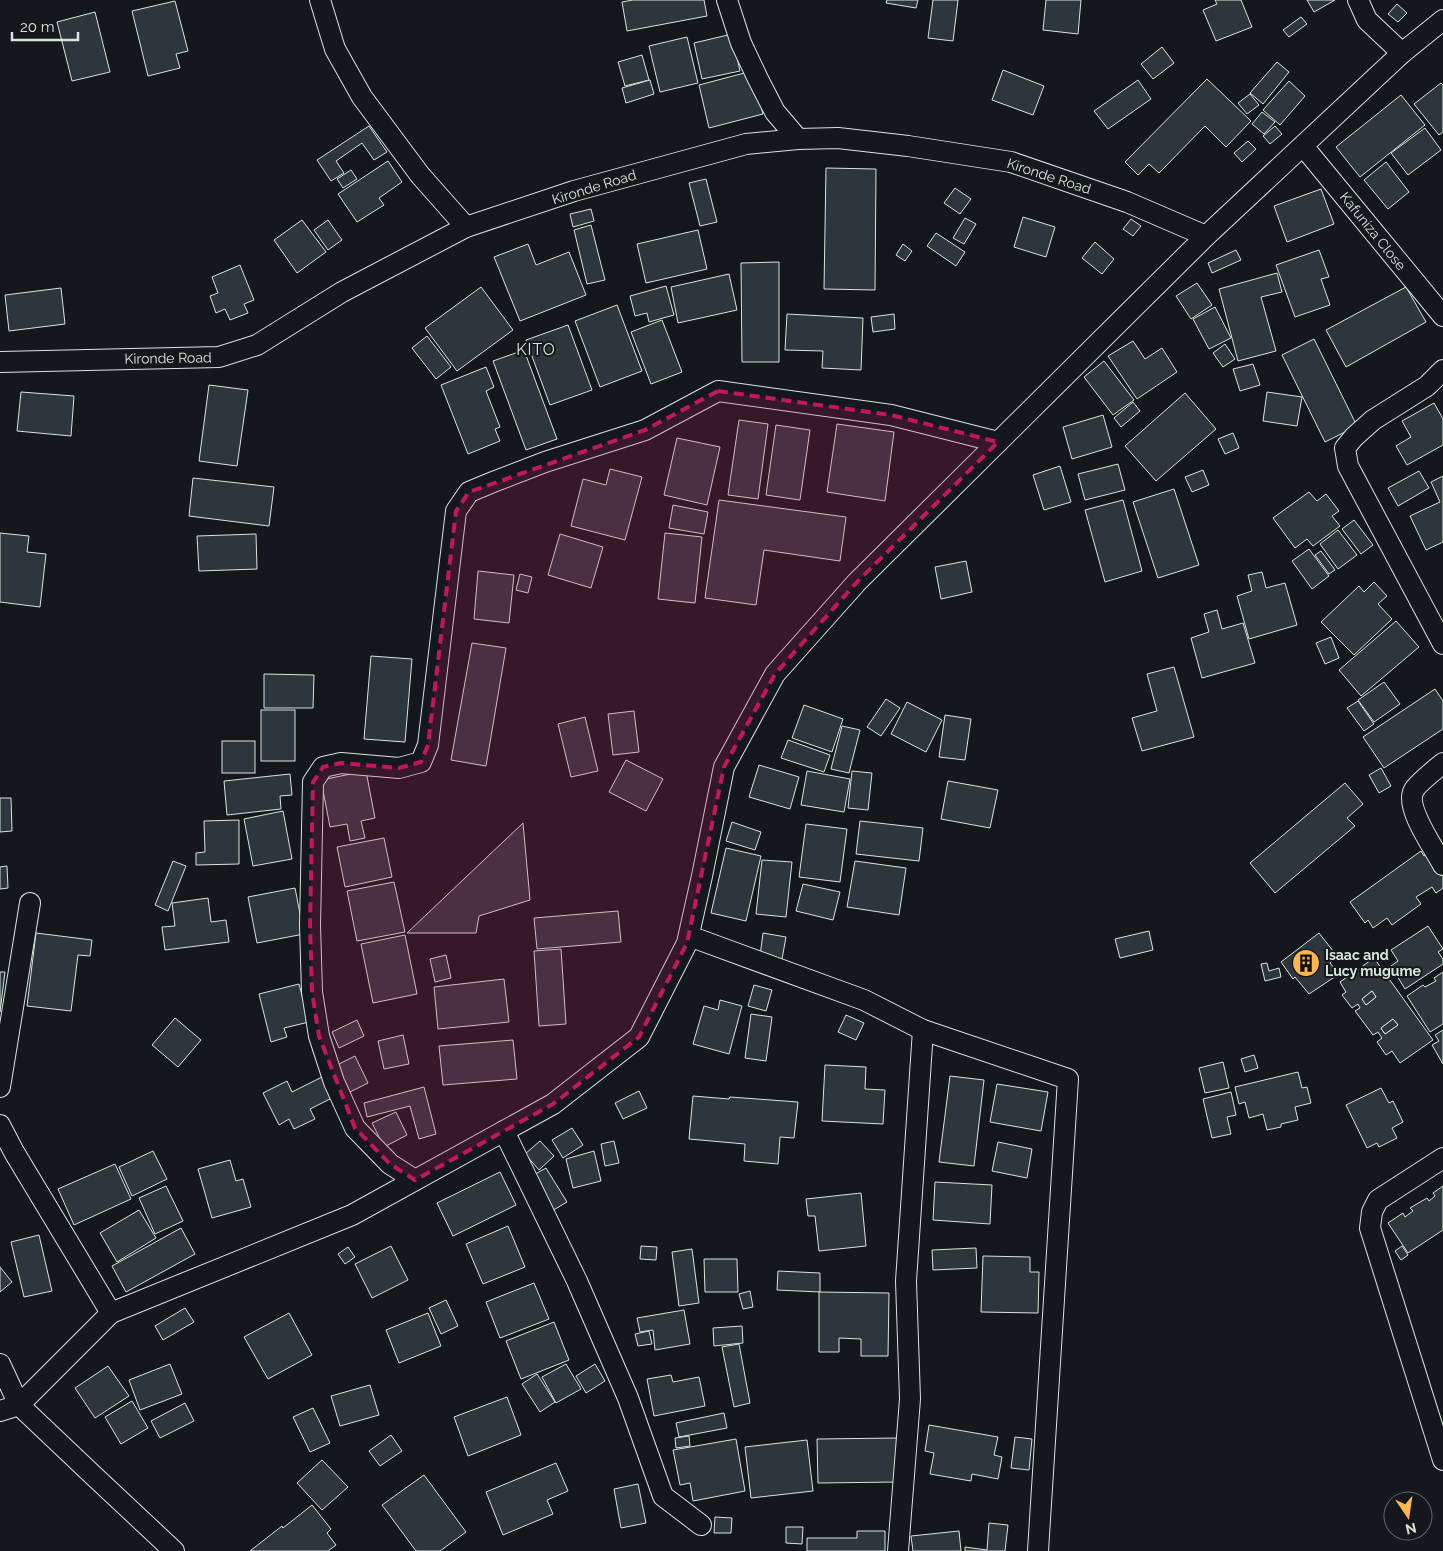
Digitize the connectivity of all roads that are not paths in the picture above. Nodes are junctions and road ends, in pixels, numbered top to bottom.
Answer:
1 (320, 0) edge
2 (727, 0) edge
3 (1358, 0) edge
4 (1443, 20) edge
5 (1402, 53) junction
6 (798, 139) junction
7 (1303, 146) junction
8 (466, 227) junction
9 (1206, 236) junction
10 (1443, 316) edge
11 (0, 362) edge
12 (1443, 370) edge
13 (998, 442) junction
14 (1443, 644) edge
15 (1443, 763) edge
16 (1443, 865) edge
17 (30, 903) dead end
18 (688, 936) junction
19 (923, 1030) junction
20 (0, 1087) edge
21 (0, 1125) edge
22 (504, 1131) junction
23 (1443, 1158) edge
24 (415, 1180) junction
25 (111, 1313) junction
26 (0, 1364) edge
27 (20, 1404) junction
28 (0, 1411) edge
29 (1442, 1455) edge
30 (701, 1525) dead end
31 (174, 1551) edge
32 (898, 1551) edge
33 (1038, 1551) edge

1 - 8 street
2 - 6 street
3 - 5 street
4 - 5 street
5 - 7 street
6 - 8 street, Kironde Road
6 - 9 street, Kironde Road
7 - 9 street
7 - 10 street, Kafuniza Close
8 - 11 street, Kironde Road
9 - 13 street
12 - 14 street
13 - 18 street
13 - 24 street
15 - 16 street
17 - 20 street
18 - 19 street
18 - 22 street
19 - 32 street
19 - 33 street
21 - 25 street
22 - 24 street
22 - 30 street
23 - 29 street
24 - 25 street
25 - 27 street
26 - 27 street
27 - 28 street
27 - 31 street

